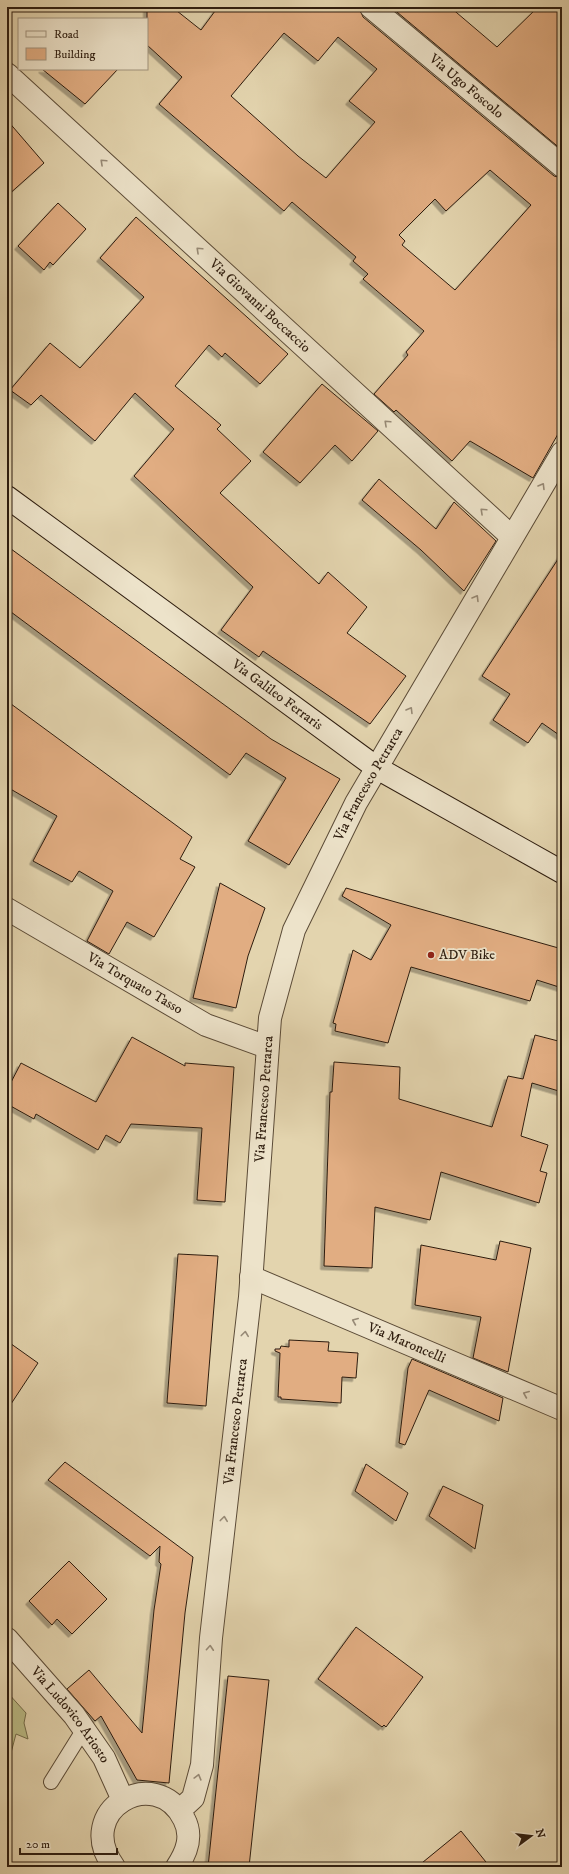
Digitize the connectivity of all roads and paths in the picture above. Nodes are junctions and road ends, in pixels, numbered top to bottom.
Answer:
1 (371, 7) edge
2 (7, 74) edge
3 (562, 166) edge
4 (562, 452) edge
5 (7, 497) edge
6 (512, 537) junction
7 (377, 768) junction
8 (562, 872) edge
9 (7, 909) edge
10 (267, 1048) junction
11 (251, 1277) junction
12 (562, 1409) edge
13 (7, 1638) edge
14 (84, 1729) junction
15 (51, 1782) dead end
16 (123, 1800) junction
17 (180, 1810) junction
18 (114, 1867) edge
19 (176, 1867) edge

1 - 3 street, Via Ugo Foscolo
6 -> 2 street, Via Giovanni Boccaccio
6 -> 4 street, Via Francesco Petrarca
5 - 7 street, Via Galileo Ferraris
7 -> 6 street, Via Francesco Petrarca
7 - 8 street, Via Galileo Ferraris
7 - 10 street, Via Francesco Petrarca
9 - 10 street, Via Torquato Tasso
10 - 11 street, Via Francesco Petrarca
12 -> 11 street, Via Maroncelli
17 -> 11 street, Via Francesco Petrarca
13 - 14 street, Via Ludovico Ariosto
14 - 15 lane
14 - 16 street, Via Ludovico Ariosto
16 - 17 street
16 - 18 street
17 - 19 street

